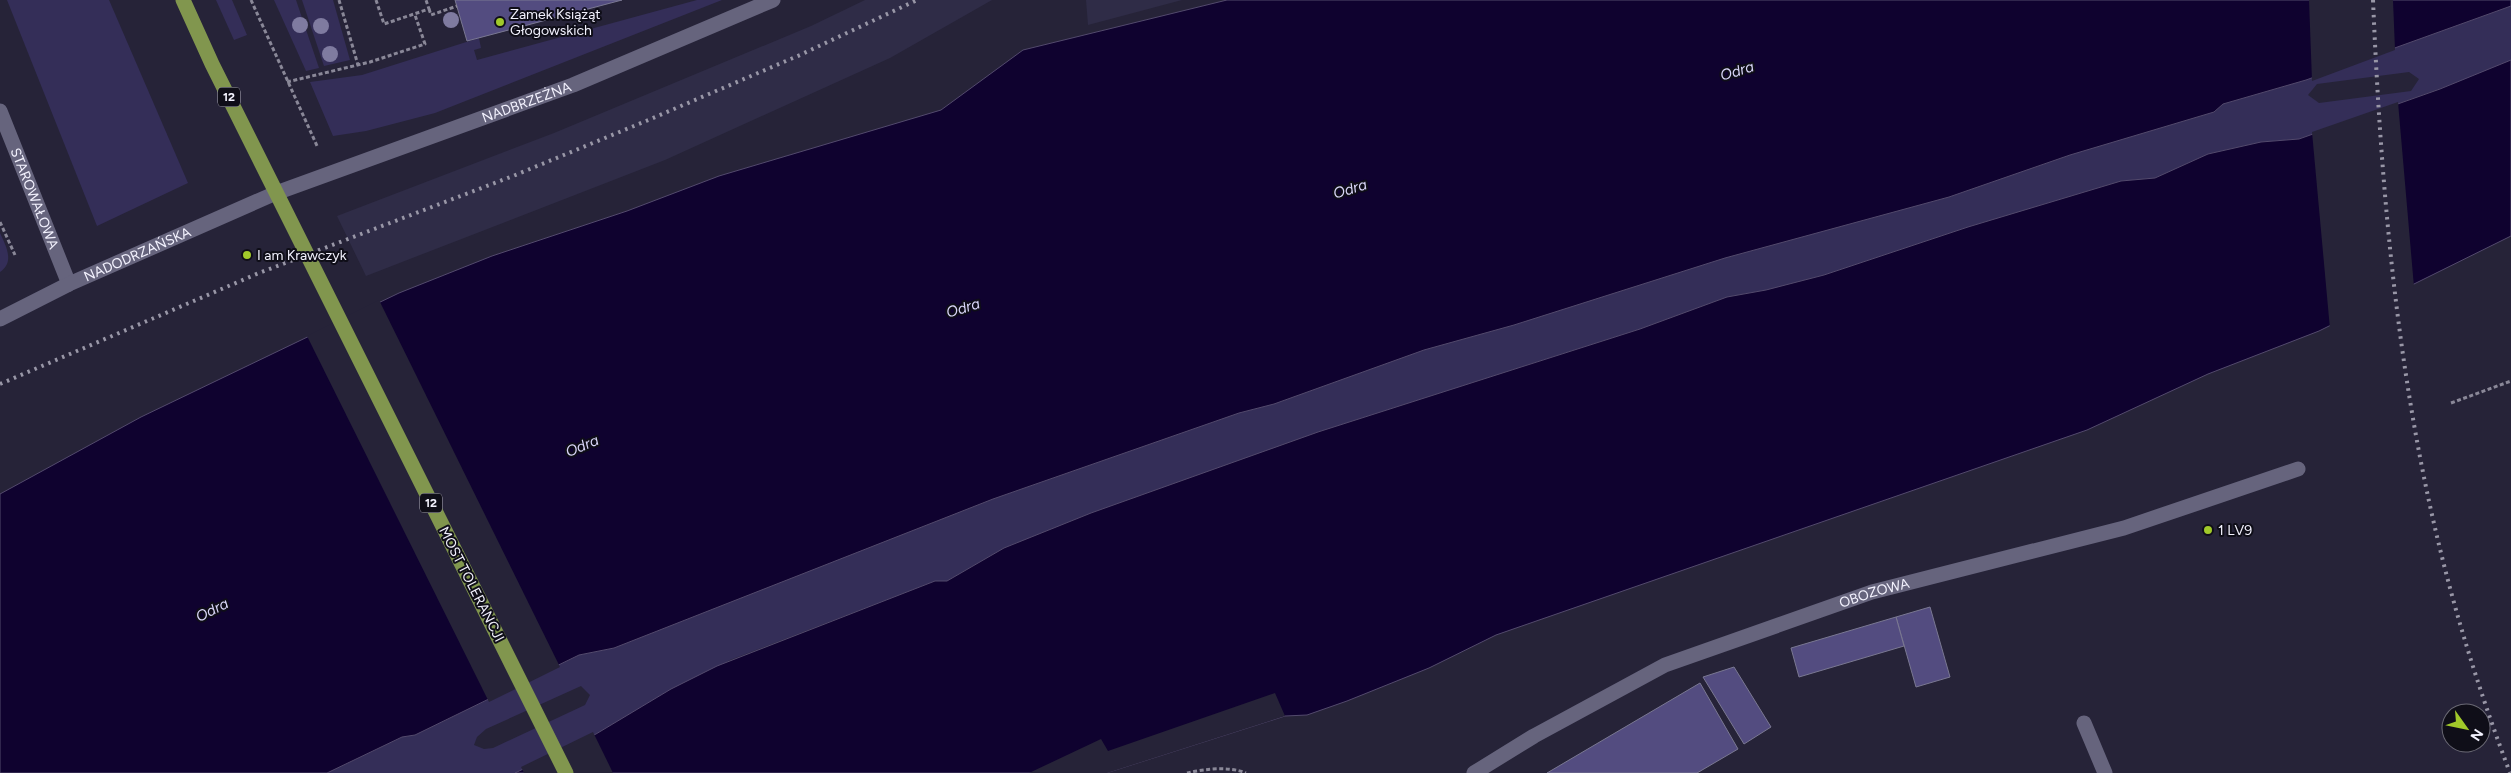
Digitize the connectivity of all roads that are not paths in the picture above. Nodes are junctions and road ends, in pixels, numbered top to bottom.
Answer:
1 (183, 0) edge
2 (772, 0) edge
3 (0, 111) edge
4 (276, 193) junction
5 (69, 284) junction
6 (0, 319) edge
7 (2298, 469) dead end
8 (2084, 723) dead end
9 (566, 773) edge
10 (1474, 773) edge
11 (2104, 773) edge

1 - 4 main road, 12
2 - 4 street, NADBRZEŻNA
3 - 5 street, STAROWAŁOWA
4 - 5 street, NADODRZAŃSKA
4 - 9 main road, MOST TOLERANCJI / 12
5 - 6 street, NADODRZAŃSKA
7 - 10 street, OBOZOWA
8 - 11 street

